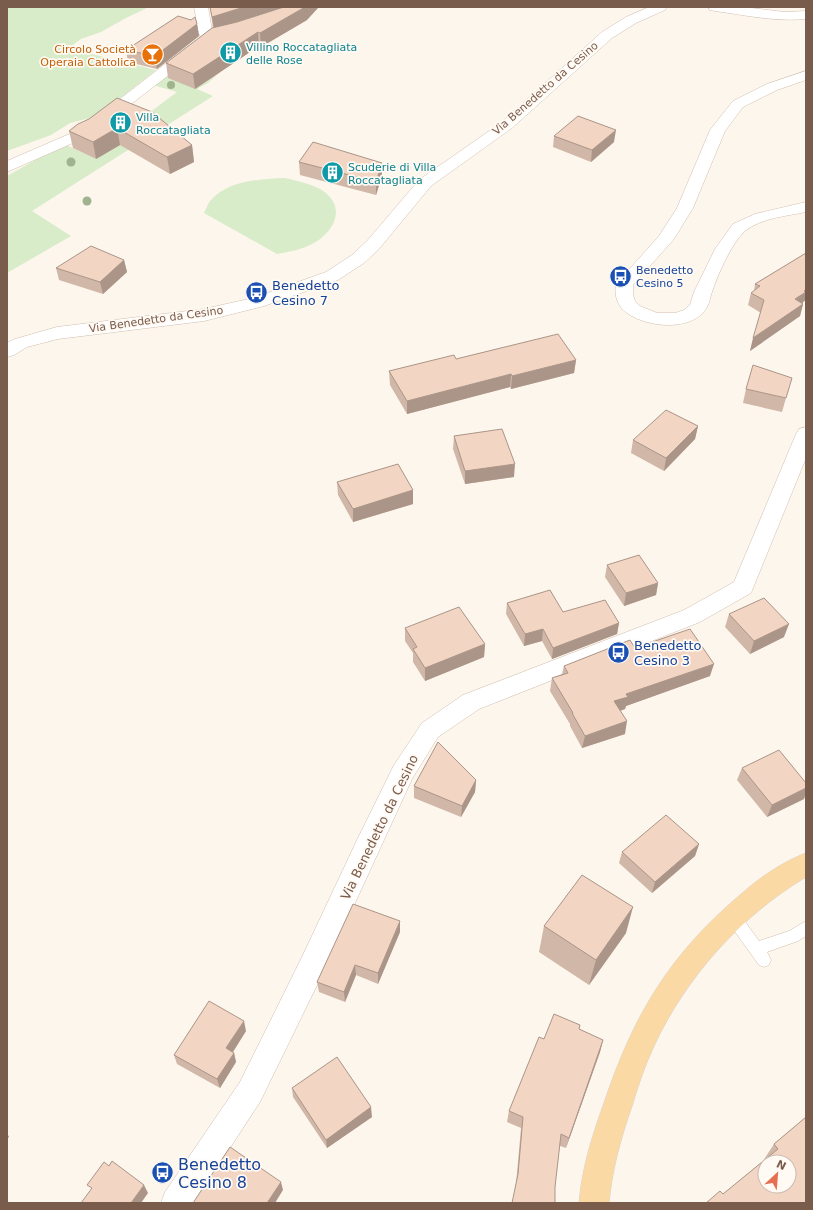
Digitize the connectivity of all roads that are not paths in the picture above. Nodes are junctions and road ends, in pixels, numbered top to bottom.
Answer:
1 (201, 7) edge
2 (660, 7) edge
3 (715, 7) edge
4 (806, 15) edge
5 (806, 75) edge
6 (7, 167) edge
7 (806, 207) edge
8 (7, 351) edge
9 (806, 434) edge
10 (806, 864) edge
11 (733, 917) junction
12 (806, 928) edge
13 (176, 1203) edge
14 (594, 1203) edge

1 - 6 street
2 - 8 street, Via Benedetto da Cesino
3 - 4 street
5 - 7 street
9 - 13 street, Via Benedetto da Cesino
10 - 11 main road
11 - 12 lane
11 - 14 main road

